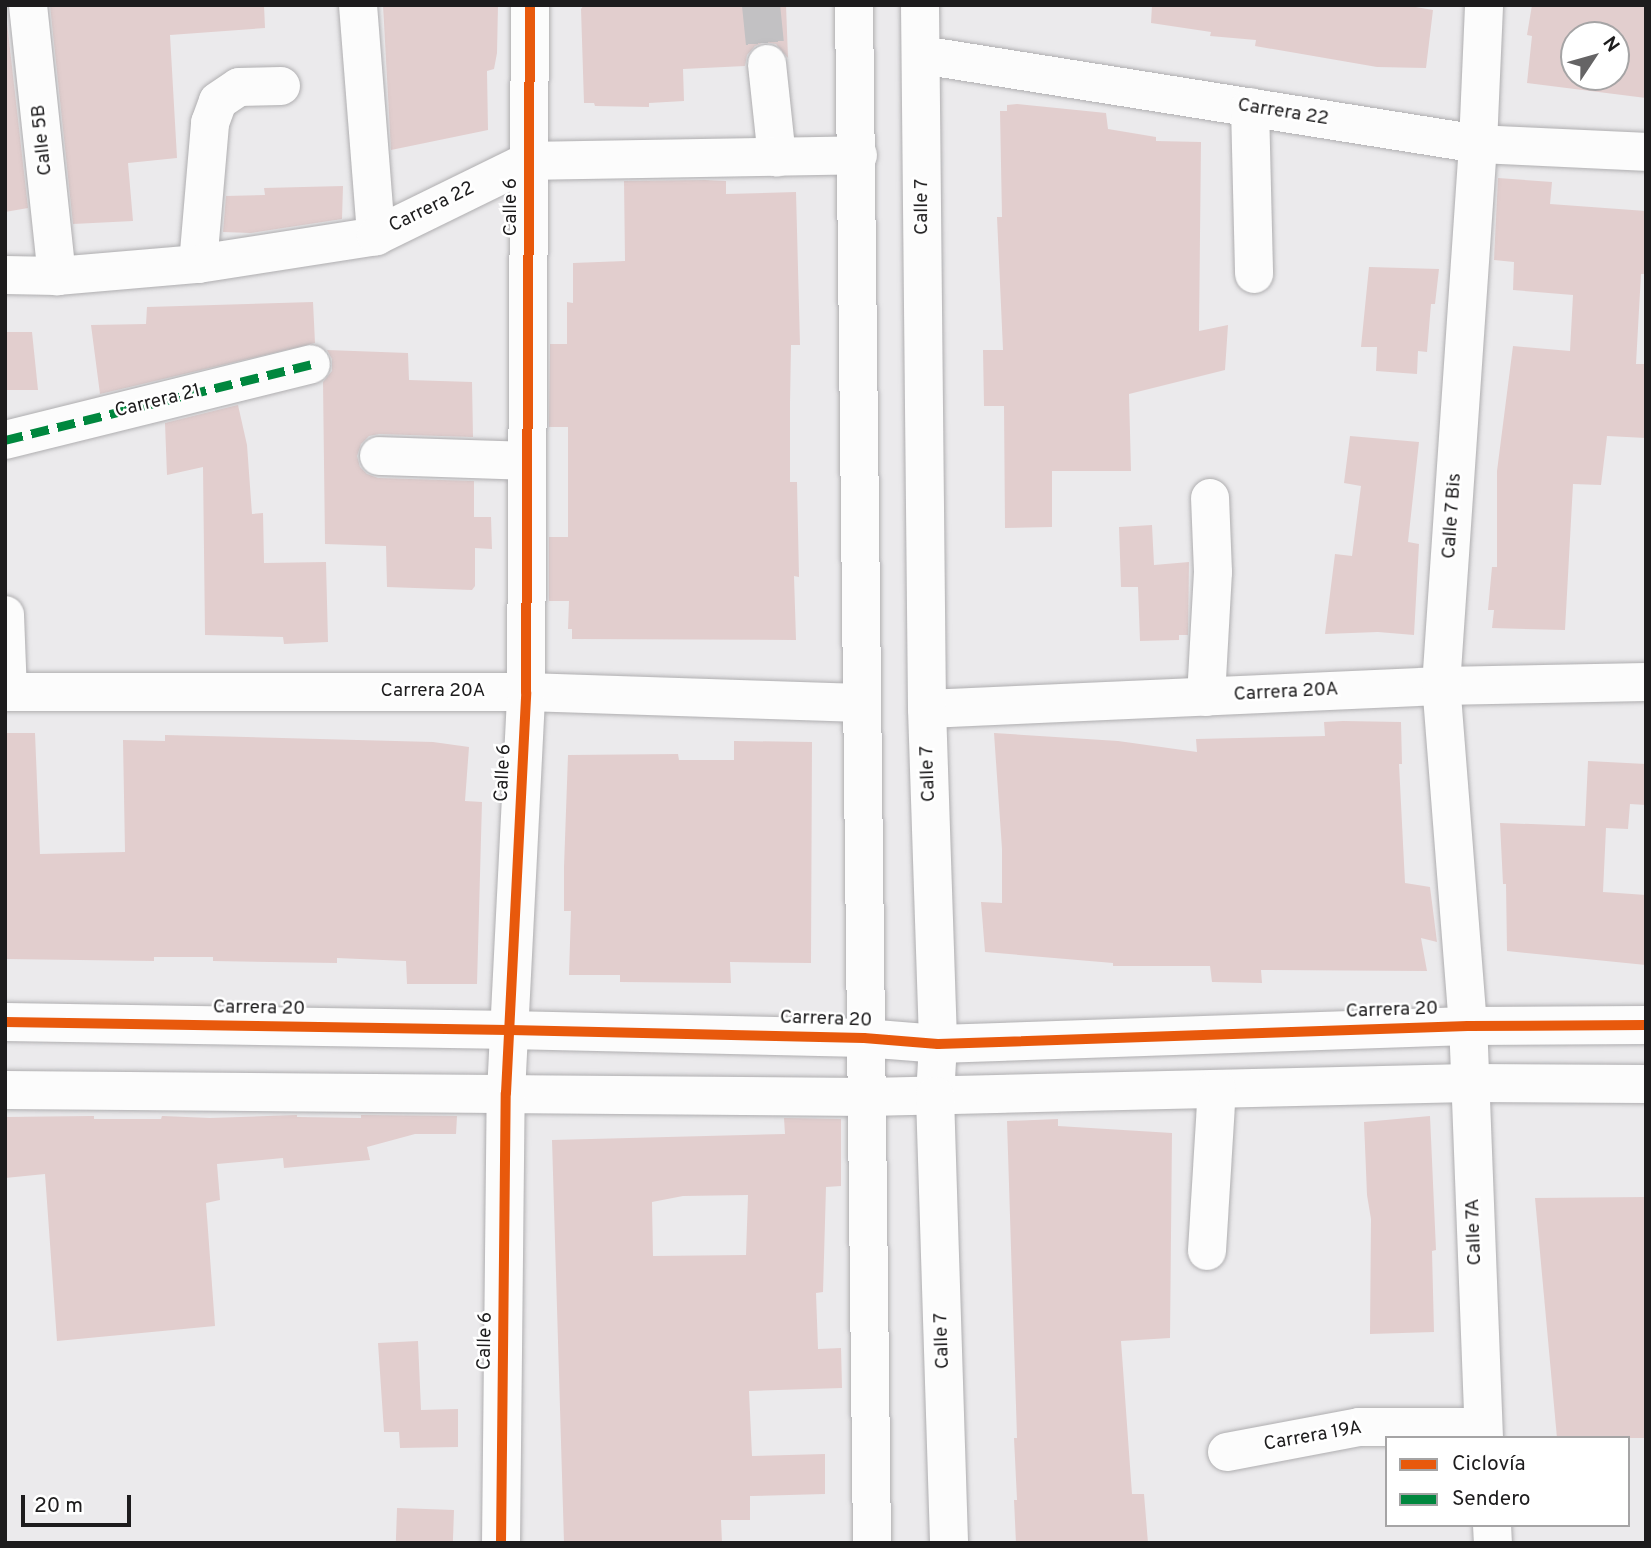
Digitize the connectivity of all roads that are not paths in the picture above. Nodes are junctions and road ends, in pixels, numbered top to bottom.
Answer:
1 (28, 5) edge
2 (358, 5) edge
3 (530, 5) edge
4 (854, 5) edge
5 (920, 5) edge
6 (1484, 5) edge
7 (922, 55) junction
8 (767, 64) tunnel mouth
9 (281, 86) dead end
10 (1250, 107) junction
11 (1478, 144) junction
12 (1646, 152) edge
13 (858, 155) junction
14 (777, 157) junction
15 (529, 161) junction
16 (376, 236) junction
17 (198, 264) junction
18 (1254, 274) dead end
19 (5, 275) edge
20 (57, 276) junction
21 (311, 364) dead end
22 (5, 440) edge
23 (379, 456) dead end
24 (527, 461) junction
25 (1210, 498) dead end
26 (5, 615) edge
27 (1646, 682) edge
28 (1441, 687) junction
29 (6, 692) edge
30 (526, 692) junction
31 (1206, 697) junction
32 (861, 704) junction
33 (927, 709) junction
34 (5, 1022) edge
35 (1646, 1025) edge
36 (1468, 1026) junction
37 (508, 1030) junction
38 (864, 1038) junction
39 (938, 1044) junction
40 (1469, 1083) junction
41 (1646, 1084) edge
42 (1217, 1089) junction
43 (5, 1090) edge
44 (506, 1093) junction
45 (935, 1096) junction
46 (867, 1097) junction
47 (1207, 1251) dead end
48 (1483, 1432) edge
49 (1227, 1452) dead end
50 (501, 1543) edge
51 (872, 1543) edge
52 (949, 1543) edge

1 - 20 street, Calle 5B
2 - 16 street
3 - 15 street, Calle 6
4 - 13 street
5 - 7 street, Calle 7
6 - 11 street, Calle 7 Bis
7 - 10 street, Carrera 22
7 - 33 street, Calle 7
8 - 14 street
9 - 17 street
10 - 11 street, Carrera 22
10 - 18 street
11 - 12 street, Carrera 22
11 - 28 street, Calle 7 Bis
13 - 14 street, Carrera 22
13 - 32 street
14 - 15 street, Carrera 22
15 - 16 street, Carrera 22
15 - 24 street, Calle 6
16 - 17 street, Carrera 22
17 - 20 street, Carrera 22
19 - 20 street, Carrera 22
21 - 22 street, Carrera 21
23 - 24 street
24 - 30 street, Calle 6
25 - 31 street
26 - 29 street
27 - 28 street, Carrera 20A
28 - 31 street, Carrera 20A
28 - 36 street, Calle 7 Bis
29 - 30 street, Carrera 20A
30 - 32 street, Carrera 20A
30 - 37 street, Calle 6
31 - 33 street, Carrera 20A
32 - 38 street
33 - 39 street, Calle 7
34 - 37 street, Carrera 20
35 - 36 street, Carrera 20
36 - 39 street, Carrera 20
36 - 40 street, Calle 7A
37 - 38 street, Carrera 20
37 - 44 street, Calle 6
38 - 39 street, Carrera 20
38 - 46 street
39 - 45 street, Calle 7
40 - 41 street
40 - 42 street
40 - 48 street, Calle 7A
42 - 45 street
42 - 47 street
43 - 44 street
44 - 46 street
44 - 50 street, Calle 6
45 - 46 street
45 - 52 street, Calle 7
46 - 51 street
48 - 49 street, Carrera 19A

